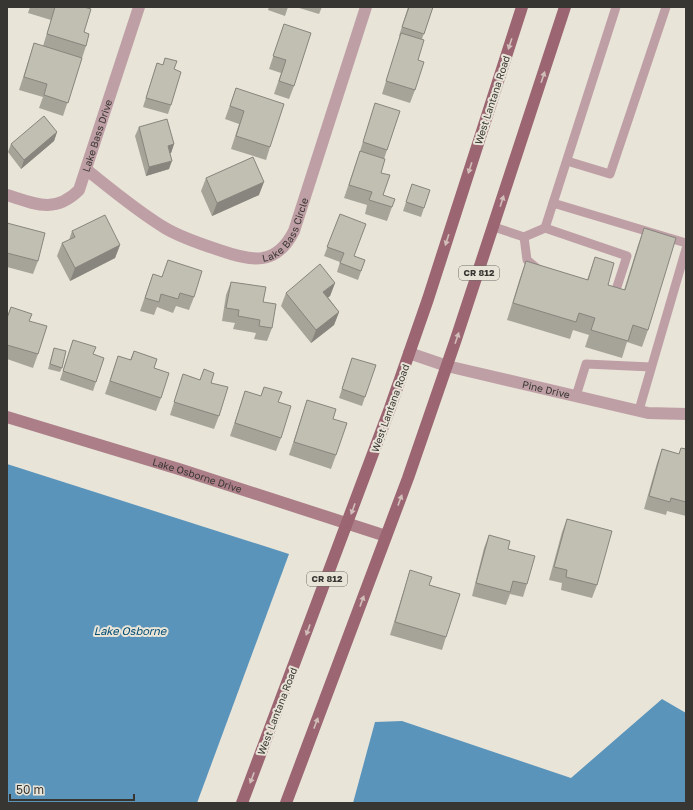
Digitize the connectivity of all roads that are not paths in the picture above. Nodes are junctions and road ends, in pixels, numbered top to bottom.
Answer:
1 (139, 7) edge
2 (366, 7) edge
3 (522, 7) edge
4 (566, 7) edge
5 (616, 7) edge
6 (666, 7) edge
7 (567, 160) junction
8 (87, 170) junction
9 (7, 195) edge
10 (553, 203) junction
11 (494, 227) junction
12 (545, 228) junction
13 (524, 237) junction
14 (686, 243) edge
15 (686, 249) edge
16 (549, 276) edge
17 (604, 294) edge
18 (409, 353) junction
19 (447, 366) junction
20 (651, 367) junction
21 (576, 396) junction
22 (639, 410) junction
23 (686, 414) edge
24 (7, 417) edge
25 (348, 524) junction
26 (386, 536) junction
27 (242, 803) edge
28 (286, 803) edge

1 - 8 street, Lake Bass Drive
2 - 8 street, Lake Bass Circle
3 -> 18 main road, West Lantana Road / CR 812
11 -> 4 main road, CR 812
5 - 7 lane
6 - 7 lane
7 - 10 lane
8 - 9 street, Lake Bass Drive
10 - 12 lane
10 - 14 lane
11 - 13 lane
19 -> 11 main road, CR 812
12 - 13 lane
12 - 17 lane
13 - 16 lane
15 - 20 lane
18 - 19 street, Pine Drive
18 -> 25 main road, West Lantana Road / CR 812
19 - 21 street, Pine Drive
26 -> 19 main road, CR 812
20 - 21 lane
20 - 22 lane
21 - 22 street, Pine Drive
22 - 23 street, Pine Drive
24 - 25 street, Lake Osborne Drive
25 - 26 street, Lake Osborne Drive
25 -> 27 main road, West Lantana Road / CR 812
28 -> 26 main road, CR 812

